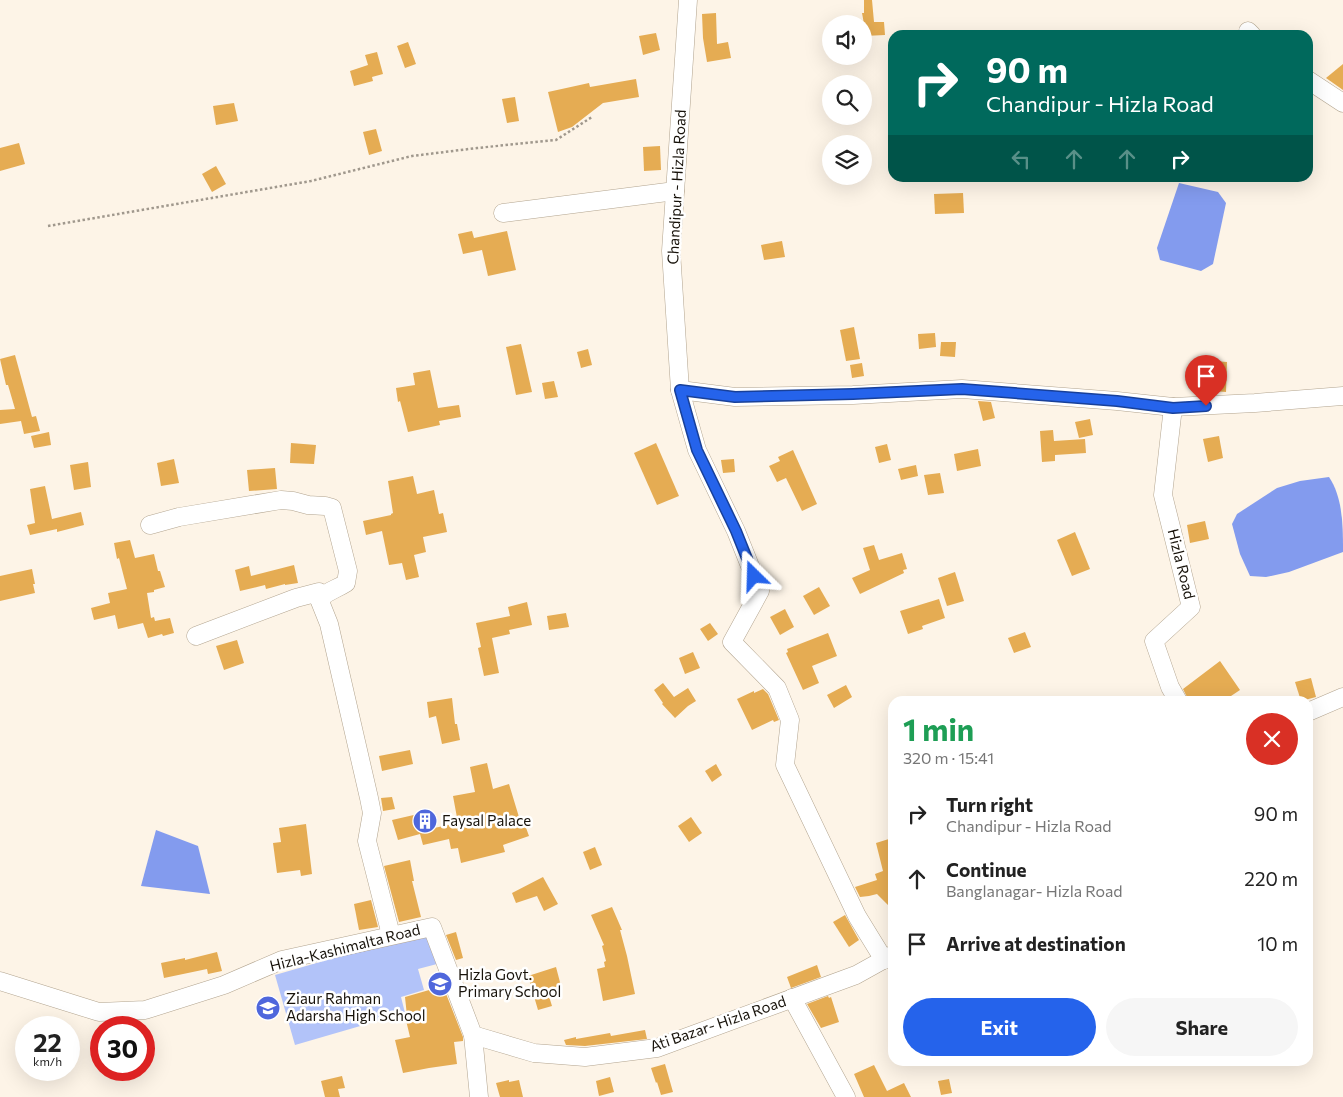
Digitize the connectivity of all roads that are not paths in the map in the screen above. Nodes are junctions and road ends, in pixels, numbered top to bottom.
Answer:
1 (688, 0) edge
2 (1313, 83) edge
3 (1343, 103) edge
4 (675, 191) junction
5 (503, 213) dead end
6 (680, 390) junction
7 (1343, 396) edge
8 (1173, 408) junction
9 (150, 525) dead end
10 (319, 599) junction
11 (196, 636) dead end
12 (1175, 696) edge
13 (1343, 697) edge
14 (1313, 710) edge
15 (391, 935) junction
16 (888, 957) edge
17 (0, 981) edge
18 (792, 998) junction
19 (473, 1035) junction
20 (479, 1097) edge
21 (846, 1097) edge

1 - 4 street, Chandipur - Hizla Road
2 - 3 street
4 - 5 street
4 - 6 street, Chandipur - Hizla Road
6 - 8 street
6 - 16 street, Chandipur - Hizla Road
7 - 8 street
8 - 12 street, Hizla Road
9 - 10 street
10 - 11 street
10 - 15 street
13 - 14 street
15 - 17 street, Hizla-Kashimalta Road
15 - 19 street, Hizla-Kashimalta Road
16 - 18 street, Ati Bazar- Hizla Road
18 - 19 street, Ati Bazar- Hizla Road
18 - 21 street
19 - 20 street

